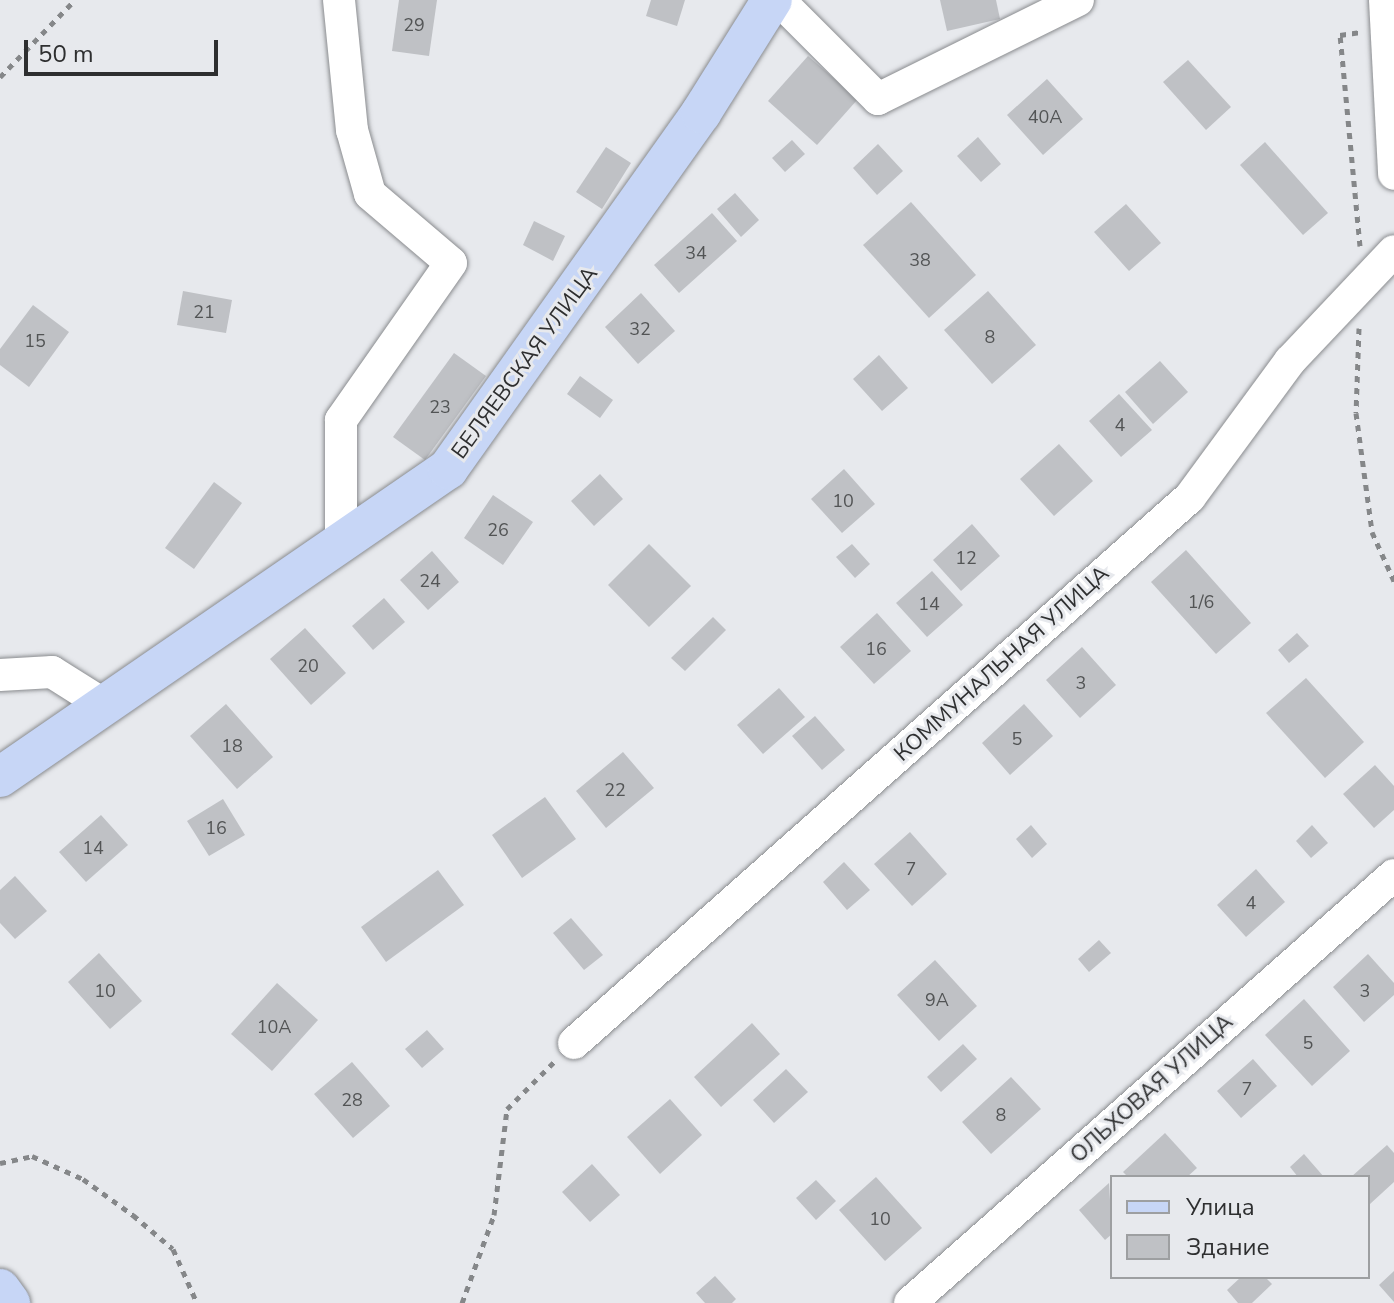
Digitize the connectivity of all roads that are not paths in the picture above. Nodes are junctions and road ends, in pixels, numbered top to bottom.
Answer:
1 (339, 0) edge
2 (772, 0) edge
3 (779, 0) edge
4 (1078, 0) edge
5 (1385, 0) edge
6 (746, 17) edge
7 (1393, 115) edge
8 (1394, 174) edge
9 (1394, 251) edge
10 (341, 531) dead end
11 (0, 675) edge
12 (106, 706) junction
13 (0, 777) edge
14 (1394, 875) edge
15 (574, 1043) road end
16 (0, 1289) edge
17 (10, 1303) edge
18 (910, 1303) edge

1 - 10 street
2 - 6 main road, БЕЛЯЕВСКАЯ УЛИЦА
3 - 4 street
5 - 7 street
6 - 12 main road, БЕЛЯЕВСКАЯ УЛИЦА
7 - 8 street
9 - 15 street, КОММУНАЛЬНАЯ УЛИЦА
11 - 12 street
12 - 13 main road, БЕЛЯЕВСКАЯ УЛИЦА
14 - 18 street, ОЛЬХОВАЯ УЛИЦА
16 - 17 main road

